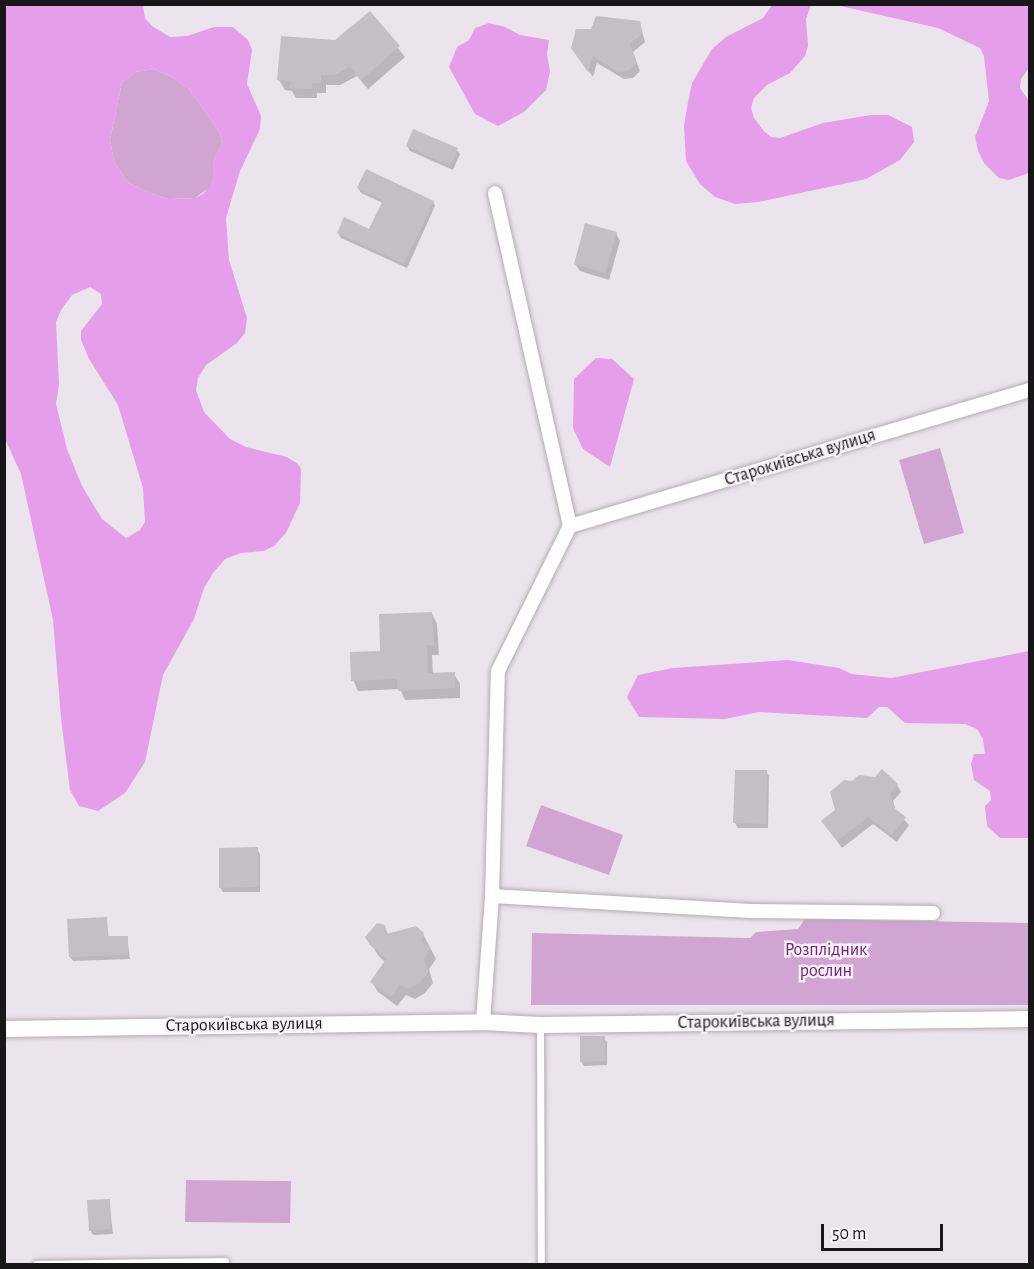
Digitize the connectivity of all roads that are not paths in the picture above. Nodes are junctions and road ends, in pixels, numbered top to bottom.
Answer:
1 (495, 193) dead end
2 (1029, 390) edge
3 (570, 526) junction
4 (492, 896) junction
5 (933, 913) dead end
6 (1029, 1018) edge
7 (483, 1022) junction
8 (540, 1025) junction
9 (4, 1029) edge
10 (225, 1261) dead end
11 (36, 1264) edge
12 (541, 1264) edge

1 - 3 street
2 - 3 street, Старокиївська вулиця
3 - 4 street
4 - 5 street
4 - 7 street
6 - 8 street, Старокиївська вулиця
7 - 8 street, Старокиївська вулиця
7 - 9 street, Старокиївська вулиця
8 - 12 lane
10 - 11 lane

